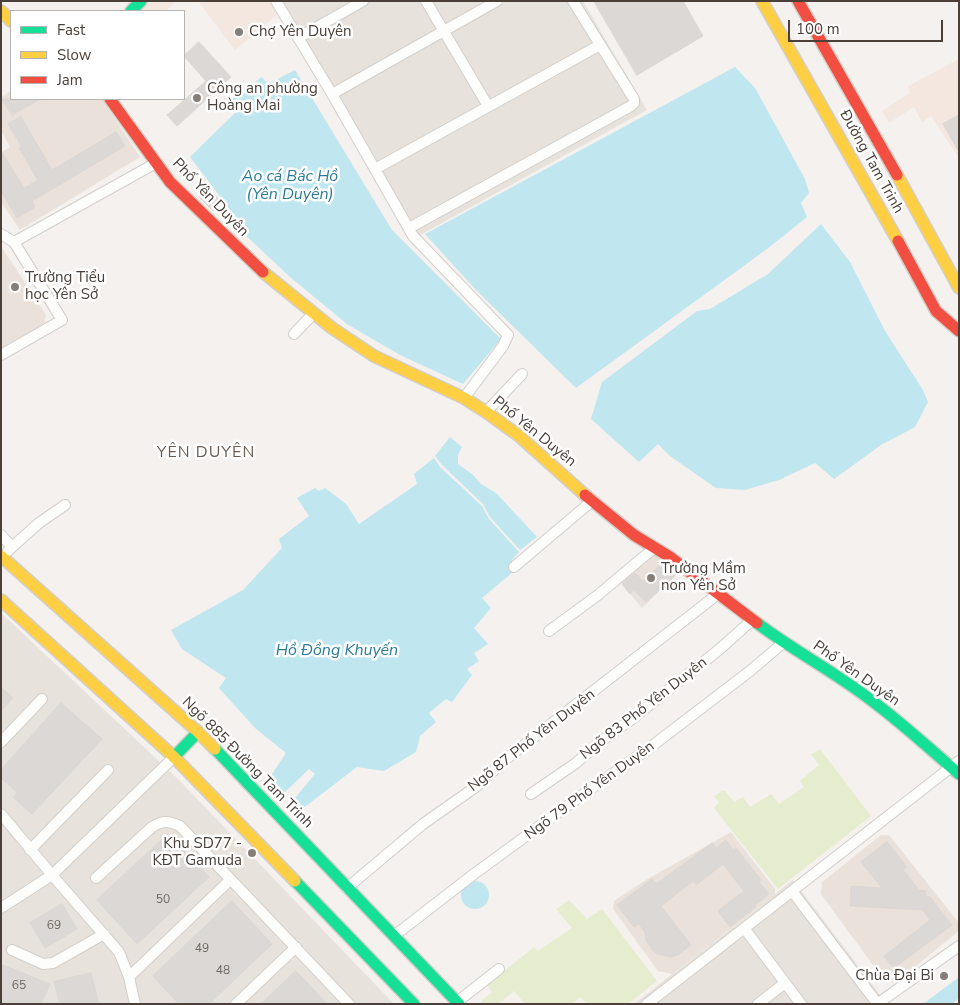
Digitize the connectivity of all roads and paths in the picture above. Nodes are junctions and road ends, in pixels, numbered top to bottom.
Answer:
1 (141, 1) edge
2 (276, 1) edge
3 (363, 1) edge
4 (426, 1) edge
5 (497, 1) edge
6 (573, 1) edge
7 (762, 1) edge
8 (798, 1) edge
9 (132, 10) edge
10 (444, 32) junction
11 (298, 38) junction
12 (600, 45) junction
13 (332, 94) junction
14 (111, 100) edge
15 (488, 106) junction
16 (156, 162) junction
17 (375, 169) junction
18 (409, 228) junction
19 (1, 234) edge
20 (14, 242) junction
21 (959, 288) edge
22 (314, 313) junction
23 (959, 331) edge
24 (294, 334) dead end
25 (1, 356) edge
26 (522, 374) dead end
27 (464, 398) junction
28 (486, 412) junction
29 (592, 501) junction
30 (65, 505) dead end
31 (1, 535) edge
32 (12, 547) junction
33 (654, 548) junction
34 (2, 556) edge
35 (514, 567) dead end
36 (718, 594) junction
37 (1, 600) edge
38 (752, 620) junction
39 (549, 631) dead end
40 (784, 643) junction
41 (42, 699) dead end
42 (198, 732) junction
43 (1, 742) edge
44 (174, 757) junction
45 (956, 767) edge
46 (108, 770) dead end
47 (531, 794) dead end
48 (1, 814) edge
49 (30, 850) junction
50 (52, 875) junction
51 (96, 878) dead end
52 (230, 880) junction
53 (347, 888) junction
54 (792, 891) junction
55 (1, 908) edge
56 (744, 928) junction
57 (104, 934) junction
58 (394, 936) junction
59 (959, 946) edge
60 (296, 947) junction
61 (12, 950) dead end
62 (499, 970) dead end
63 (129, 977) junction
64 (785, 982) junction
65 (458, 1003) edge
66 (135, 1004) edge
67 (236, 1004) edge
68 (349, 1004) edge
69 (414, 1004) edge
70 (647, 1004) edge
71 (758, 1004) edge
72 (801, 1004) edge
73 (877, 1004) edge

1 - 9 street
2 - 11 street
3 - 11 street
4 - 10 street
5 - 10 street
6 - 12 street
7 - 23 street, Đường Tam Trinh
8 - 21 street, Đường Tam Trinh
10 - 13 street
10 - 15 street
11 - 13 street
12 - 15 street
12 - 18 street
13 - 17 street
14 - 16 street, Phố Yên Duyên
15 - 17 street
16 - 20 street
16 - 22 street, Phố Yên Duyên
17 - 18 street
18 - 27 street
19 - 20 street
20 - 25 street
22 - 24 street
22 - 27 street, Phố Yên Duyên
26 - 28 street
27 - 28 street, Phố Yên Duyên
28 - 29 street, Phố Yên Duyên
29 - 33 street, Phố Yên Duyên
29 - 35 street
30 - 32 street, Ngõ 885 Đường Tam Trinh
31 - 32 street
32 - 34 street, Ngõ 885 Đường Tam Trinh
33 - 36 street, Phố Yên Duyên
33 - 39 street
34 - 42 street, Ngõ 885 Đường Tam Trinh
36 - 38 street, Phố Yên Duyên
36 - 53 street, Ngõ 87 Phố Yên Duyên
37 - 44 street
38 - 40 street, Phố Yên Duyên
38 - 47 street, Ngõ 83 Phố Yên Duyên
40 - 45 street, Phố Yên Duyên
40 - 58 street, Ngõ 79 Phố Yên Duyên
41 - 43 street
42 - 44 street
42 - 53 street, Ngõ 885 Đường Tam Trinh
44 - 50 street
44 - 69 street
45 - 54 street
46 - 49 street
48 - 49 street
49 - 50 street
50 - 55 street
50 - 57 street
51 - 52 street
52 - 60 street
52 - 63 street
53 - 58 street, Ngõ 885 Đường Tam Trinh
54 - 56 street
54 - 73 street
56 - 64 street
56 - 70 street
57 - 61 street
57 - 63 street
58 - 65 street, Ngõ 885 Đường Tam Trinh
59 - 73 street
60 - 67 street
60 - 68 street
62 - 65 street
63 - 66 street
64 - 71 street
64 - 72 street

